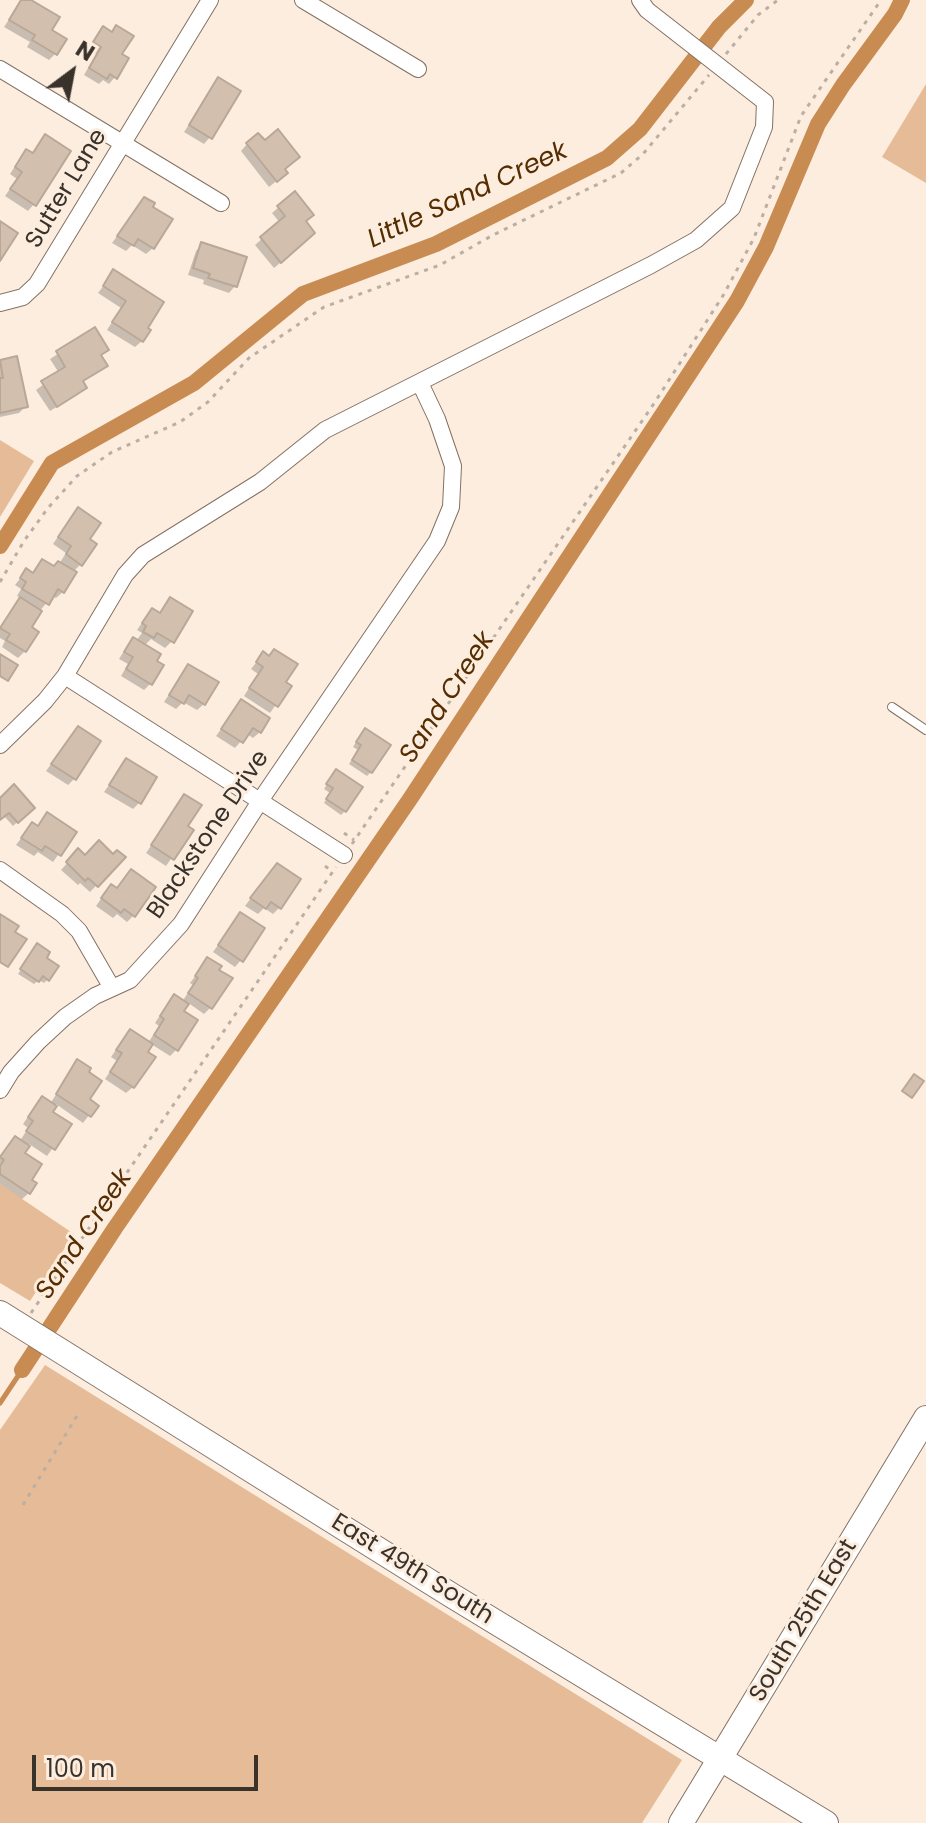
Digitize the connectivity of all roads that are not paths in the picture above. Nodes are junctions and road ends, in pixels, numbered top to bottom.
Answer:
1 (210, 0) edge
2 (303, 0) edge
3 (640, 0) edge
4 (0, 69) edge
5 (418, 69) dead end
6 (123, 144) junction
7 (221, 203) dead end
8 (0, 303) edge
9 (420, 383) junction
10 (65, 676) junction
11 (892, 707) dead end
12 (926, 730) edge
13 (0, 745) edge
14 (261, 801) junction
15 (344, 855) road end
16 (0, 870) edge
17 (112, 988) junction
18 (0, 1090) edge
19 (0, 1313) edge
20 (926, 1418) edge
21 (721, 1758) junction
22 (681, 1823) edge
23 (826, 1823) edge

1 - 6 street, Sutter Lane
2 - 5 street
3 - 9 street
4 - 6 street
6 - 7 street
6 - 8 street, Sutter Lane
9 - 10 street
9 - 14 street, Blackstone Drive
10 - 13 street
10 - 14 street
11 - 12 lane
14 - 15 street
14 - 17 street, Blackstone Drive
16 - 17 street
17 - 18 street, Blackstone Drive
19 - 21 street, East 49th South
20 - 21 street, South 25th East
21 - 22 street, South 25th East
21 - 23 street, East 49th South

